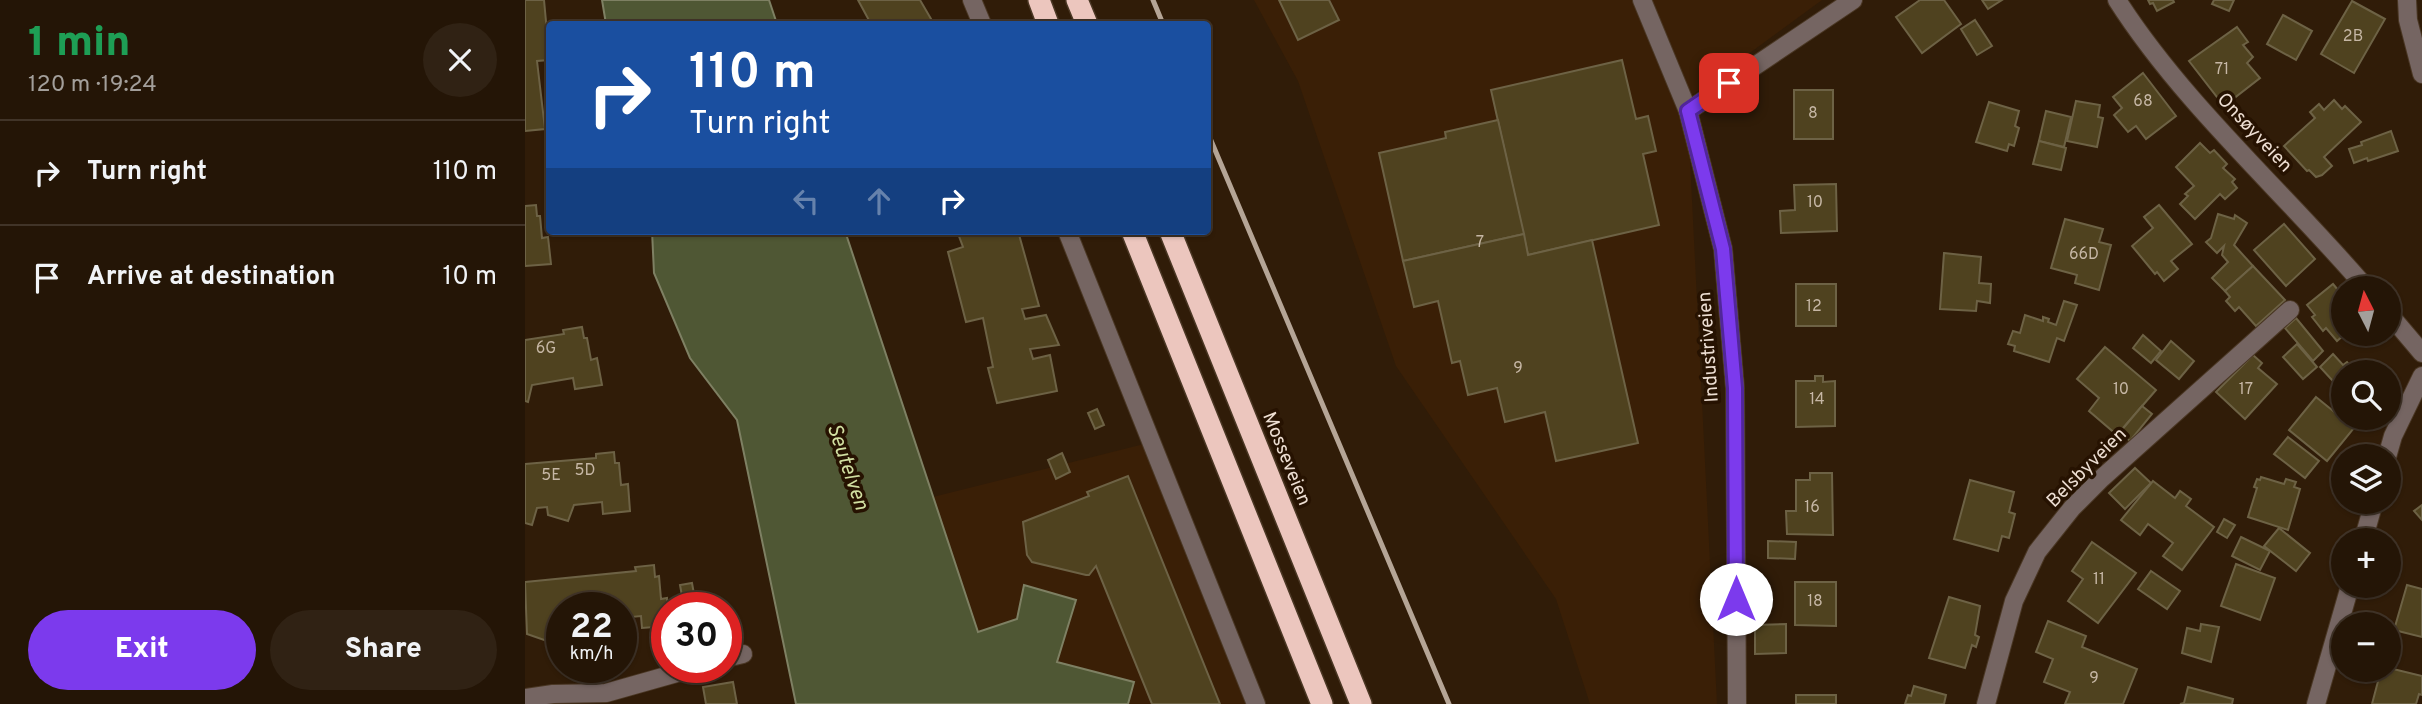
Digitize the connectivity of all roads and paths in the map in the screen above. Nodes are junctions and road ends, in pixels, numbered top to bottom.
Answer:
1 (972, 0) edge
2 (1039, 0) edge
3 (1077, 0) edge
4 (1643, 0) edge
5 (1853, 0) edge
6 (2117, 0) edge
7 (2407, 0) edge
8 (981, 21) edge
9 (1047, 21) edge
10 (1086, 21) edge
11 (2422, 74) edge
12 (1688, 111) junction
13 (1069, 235) edge
14 (1134, 235) edge
15 (1172, 235) edge
16 (2355, 276) edge
17 (2290, 310) dead end
18 (2401, 328) edge
19 (2422, 353) edge
20 (2422, 376) edge
21 (2391, 444) edge
22 (2347, 598) edge
23 (651, 680) edge
24 (525, 698) edge
25 (1256, 704) edge
26 (1322, 704) edge
27 (1361, 704) edge
28 (1737, 704) edge
29 (1986, 704) edge
30 (2316, 704) edge

1 - 8 street
2 - 9 highway
3 - 10 highway
4 - 12 street, Industriveien
5 - 12 street
6 - 16 street, Onsøyveien
7 - 11 street
12 - 28 street, Industriveien
13 - 25 street
14 - 26 highway
15 - 27 highway, Mosseveien
17 - 29 street, Belsbyveien
18 - 19 street
20 - 21 street
22 - 30 street
23 - 24 street

